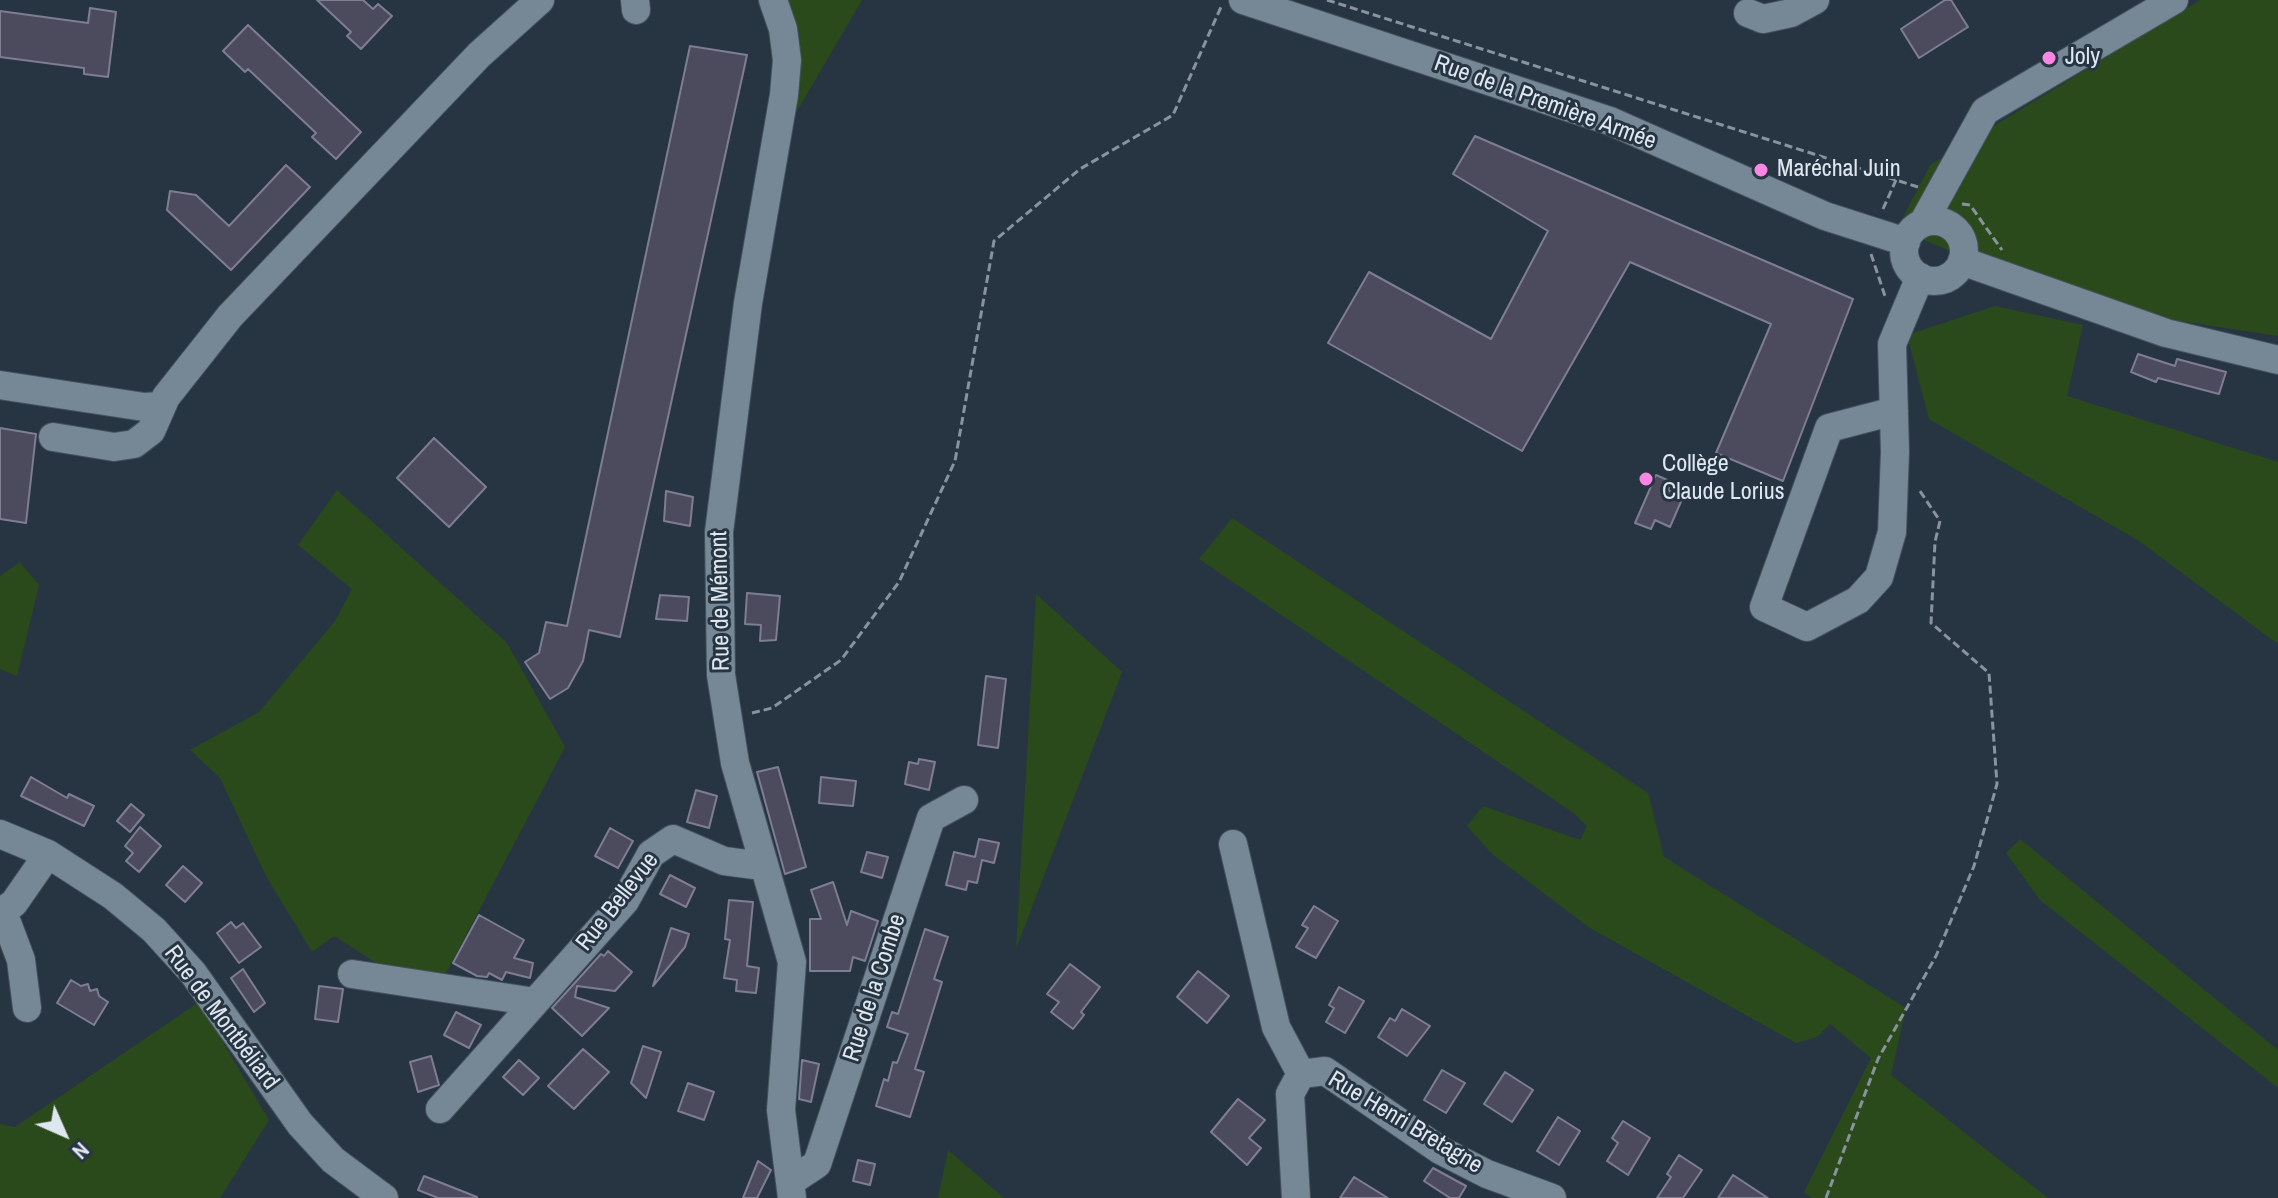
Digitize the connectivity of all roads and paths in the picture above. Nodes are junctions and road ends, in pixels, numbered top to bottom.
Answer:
1 (540, 0) edge
2 (773, 0) edge
3 (1224, 0) edge
4 (1243, 0) edge
5 (1815, 0) edge
6 (2174, 0) edge
7 (1321, 12) edge
8 (1748, 13) dead end
9 (1948, 189) junction
10 (1914, 232) junction
11 (1963, 251) junction
12 (1999, 274) junction
13 (1920, 277) junction
14 (2278, 360) edge
15 (0, 385) edge
16 (161, 406) junction
17 (1894, 411) junction
18 (53, 437) dead end
19 (1917, 487) dead end
20 (728, 720) junction
21 (964, 800) dead end
22 (0, 834) edge
23 (1233, 844) dead end
24 (48, 854) junction
25 (762, 866) junction
26 (2, 913) edge
27 (352, 974) dead end
28 (535, 1002) junction
29 (27, 1008) dead end
30 (1301, 1074) junction
31 (440, 1109) dead end
32 (791, 1190) edge
33 (384, 1198) edge
34 (1296, 1198) edge
35 (1552, 1198) edge
36 (1826, 1198) edge

1 - 16 street
2 - 20 street, Rue de Mémont
3 - 20 path
4 - 7 street, Rue de la Première Armée
5 - 8 street
6 - 9 street
7 - 9 path
7 - 10 street, Rue de la Première Armée
9 - 10 street
9 - 11 street
9 - 12 path
10 - 11 street, Rue de la Première Armée
10 - 13 street
11 - 12 street, Rue de la Première Armée
11 - 13 street
12 - 14 street, Rue de la Première Armée
13 - 17 street
15 - 16 street
16 - 18 street
17 - 17 street
19 - 36 path
20 - 25 street, Rue de Mémont
21 - 32 street, Rue de la Combe
22 - 24 street, Rue de Montbéliard
23 - 30 street
24 - 26 street
24 - 33 street, Rue de Montbéliard
25 - 28 street, Rue Bellevue
25 - 32 street, Rue de Mémont
26 - 29 street
27 - 28 street
28 - 31 street, Rue Bellevue
30 - 34 street
30 - 35 street, Rue Henri Bretagne

